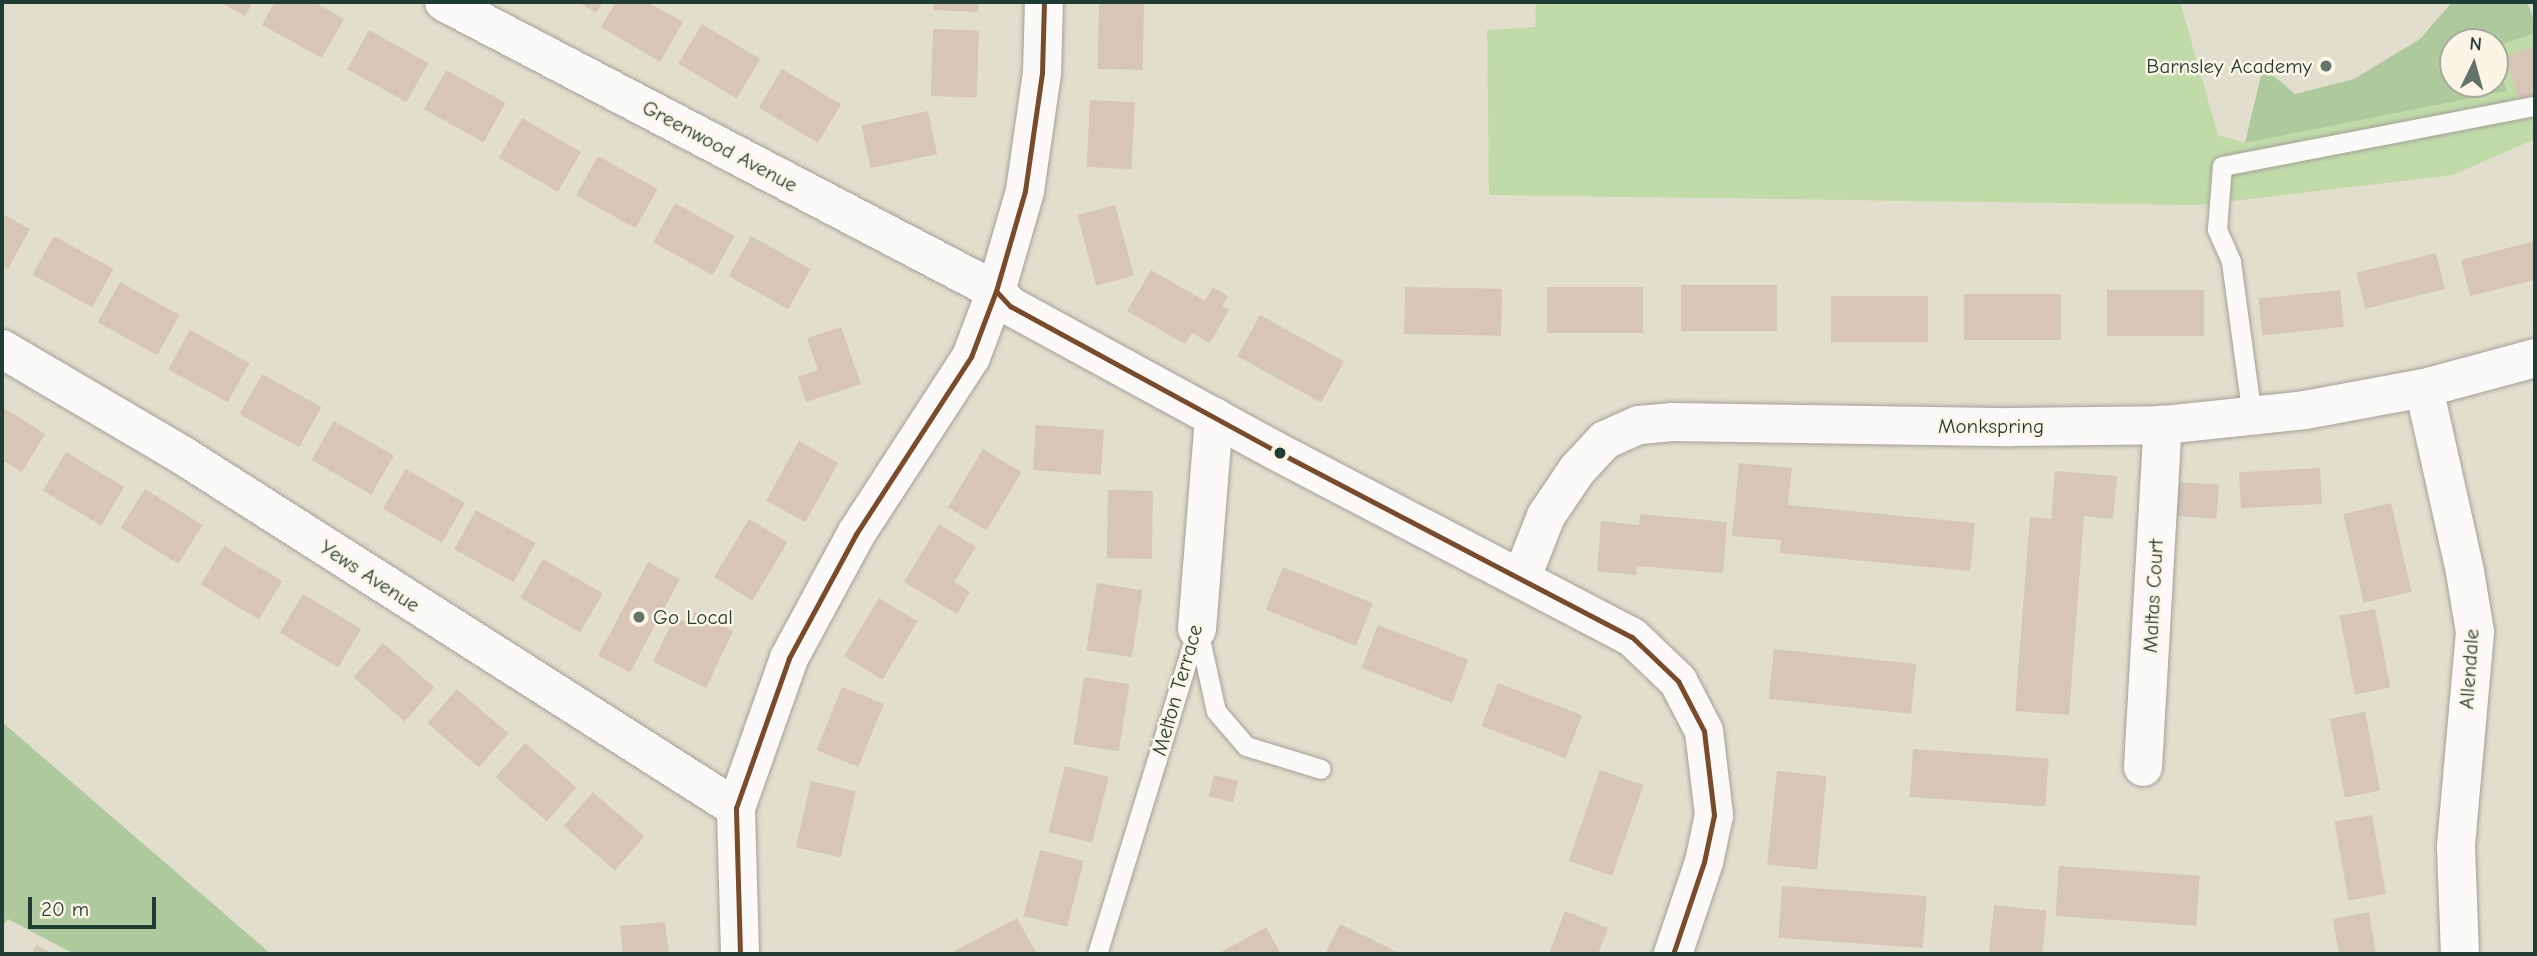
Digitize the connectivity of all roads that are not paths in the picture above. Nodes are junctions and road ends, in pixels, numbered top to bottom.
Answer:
1 (444, 2) edge
2 (1044, 2) edge
3 (2535, 106) edge
4 (996, 291) junction
5 (2, 349) edge
6 (2535, 358) edge
7 (2424, 388) junction
8 (1214, 417) junction
9 (2252, 417) junction
10 (2163, 425) junction
11 (1521, 577) junction
12 (1198, 629) junction
13 (2143, 767) dead end
14 (1321, 769) dead end
15 (736, 808) junction
16 (740, 954) edge
17 (1097, 954) edge
18 (1673, 954) edge
19 (2460, 954) edge

1 - 4 street, Greenwood Avenue
2 - 4 street
3 - 9 lane
4 - 8 street, Greenwood Avenue
4 - 15 street
5 - 15 street, Yews Avenue
6 - 7 street, Monkspring
7 - 9 street, Monkspring
7 - 19 street, Allendale
8 - 11 street, Greenwood Avenue
8 - 12 street, Melton Terrace
9 - 10 street, Monkspring
10 - 11 street, Monkspring
10 - 13 street, Maltas Court
11 - 18 street, Greenwood Avenue
12 - 14 lane
12 - 17 lane, Melton Terrace
15 - 16 street

